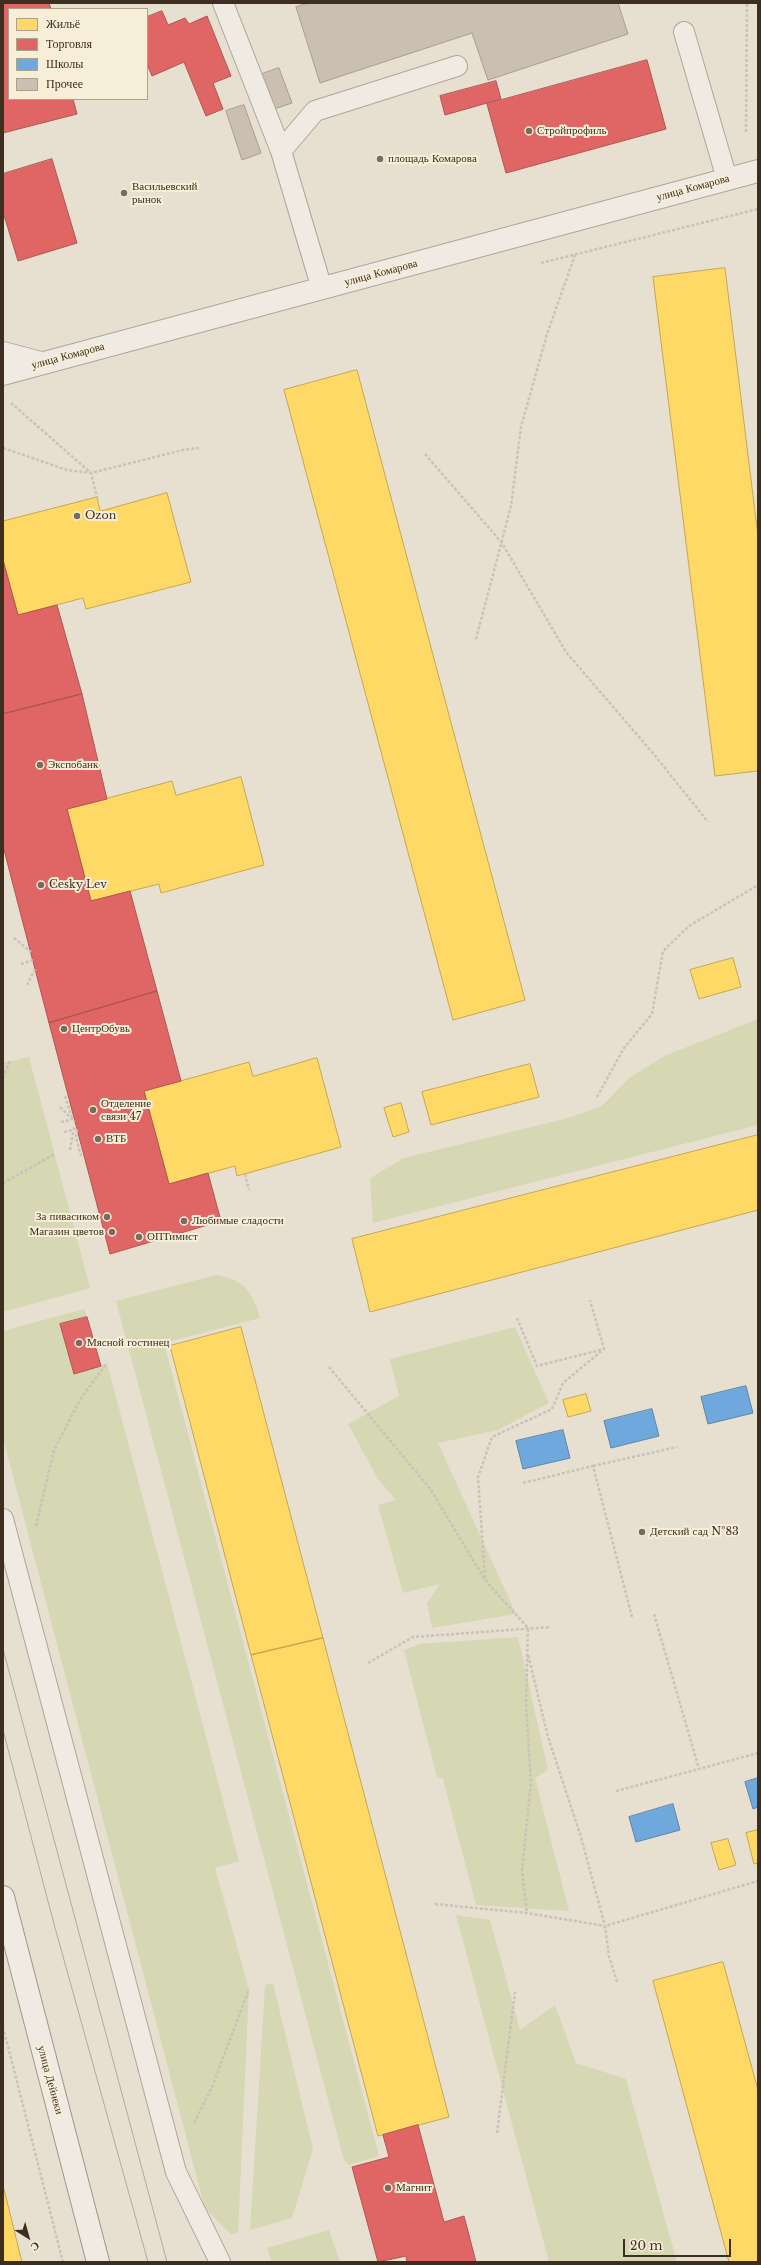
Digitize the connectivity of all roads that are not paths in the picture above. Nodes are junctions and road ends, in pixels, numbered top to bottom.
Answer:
1 (223, 3) edge
2 (684, 32) dead end
3 (457, 66) dead end
4 (281, 151) junction
5 (743, 175) edge
6 (322, 289) junction
7 (3, 353) edge
8 (42, 363) junction
9 (3, 374) edge
10 (3, 1519) edge
11 (3, 1897) edge
12 (98, 2262) edge
13 (220, 2262) edge

1 - 4 lane
2 - 5 lane
3 - 4 lane
4 - 6 lane
5 - 6 street, улица Комарова
6 - 8 street, улица Комарова
7 - 8 street
8 - 9 street, улица Комарова
10 - 13 lane
11 - 12 street, улица Дейнеки

